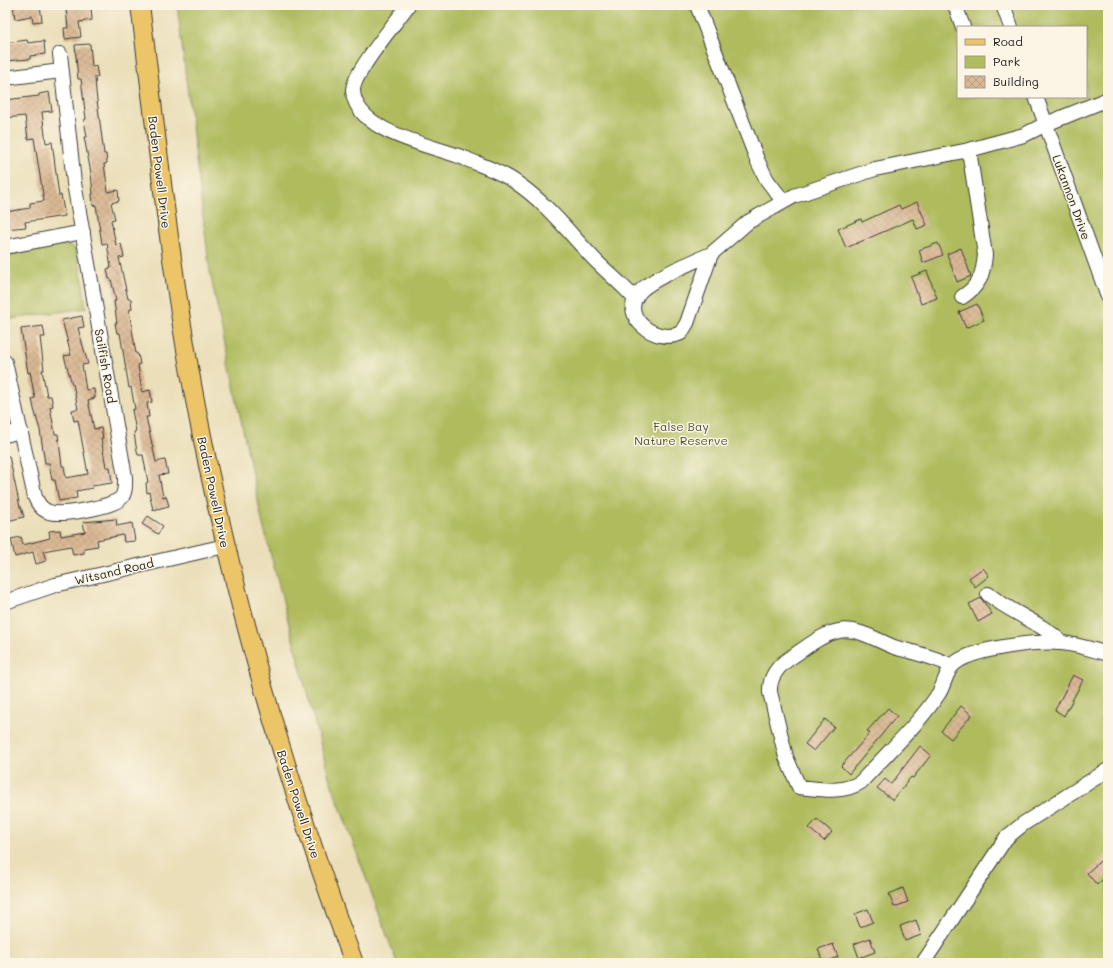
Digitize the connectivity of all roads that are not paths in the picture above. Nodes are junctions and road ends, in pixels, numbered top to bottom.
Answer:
1 (140, 5) edge
2 (408, 5) edge
3 (697, 5) edge
4 (955, 5) edge
5 (1003, 5) edge
6 (963, 26) edge
7 (1011, 26) edge
8 (60, 54) dead end
9 (61, 71) junction
10 (5, 78) edge
11 (1036, 98) edge
12 (1108, 99) edge
13 (1046, 124) junction
14 (969, 150) junction
15 (783, 201) junction
16 (82, 232) junction
17 (5, 247) edge
18 (711, 254) junction
19 (962, 297) dead end
20 (1108, 297) edge
21 (635, 299) junction
22 (5, 362) edge
23 (20, 431) junction
24 (5, 434) edge
25 (225, 546) junction
26 (988, 594) dead end
27 (5, 602) edge
28 (1062, 643) junction
29 (1108, 654) edge
30 (952, 666) junction
31 (1108, 770) edge
32 (354, 963) edge
33 (923, 963) edge

1 - 25 main road, Baden Powell Drive
2 - 21 street
3 - 15 street
4 - 6 street
5 - 7 street
8 - 9 street, Sailfish Road
9 - 10 street
9 - 16 street, Sailfish Road
11 - 13 street, Lukannon Drive
12 - 13 street
13 - 14 street
13 - 20 street, Lukannon Drive
14 - 15 street
14 - 19 street
15 - 18 street
16 - 17 street
16 - 23 street, Sailfish Road
18 - 21 street
18 - 21 street
22 - 23 street, Sailfish Road
23 - 24 street
25 - 27 street, Witsand Road
25 - 32 main road, Baden Powell Drive
26 - 28 street
28 - 29 street
28 - 30 street
30 - 30 street
31 - 33 street

